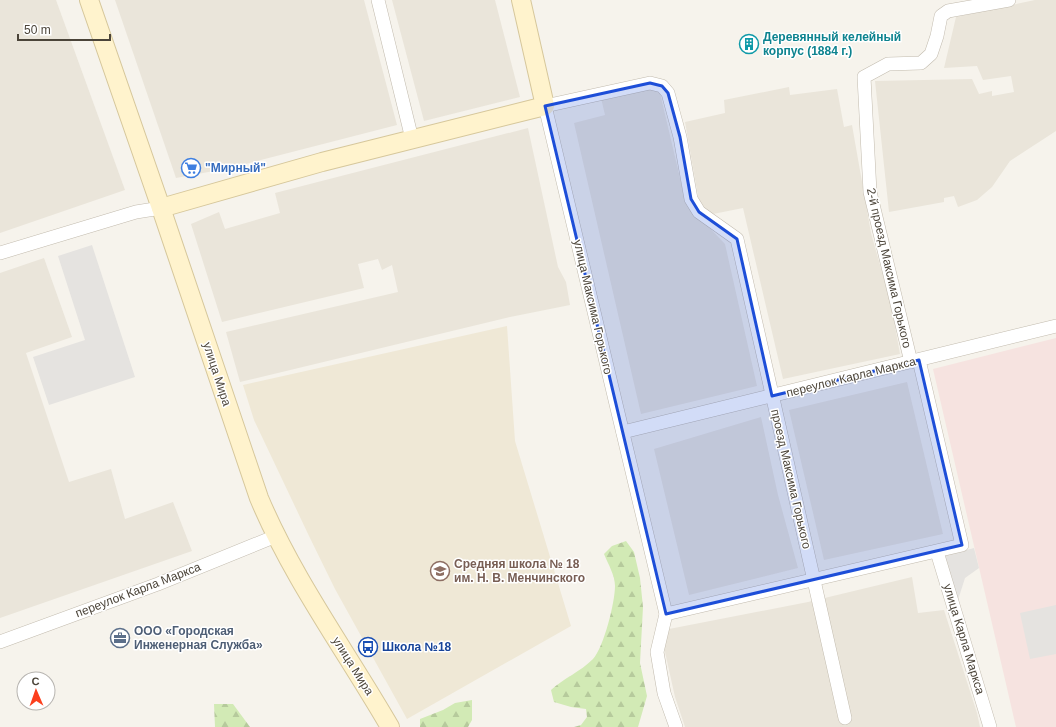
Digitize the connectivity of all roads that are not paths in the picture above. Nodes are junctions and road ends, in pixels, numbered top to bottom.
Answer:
1 (89, 0) edge
2 (378, 0) edge
3 (521, 0) edge
4 (1009, 0) edge
5 (545, 106) junction
6 (412, 139) junction
7 (161, 208) junction
8 (0, 253) edge
9 (1056, 326) edge
10 (915, 361) junction
11 (772, 396) junction
12 (623, 432) junction
13 (276, 536) junction
14 (937, 552) junction
15 (814, 581) junction
16 (666, 614) junction
17 (0, 642) edge
18 (845, 718) dead end
19 (390, 727) edge
20 (676, 727) edge
21 (990, 727) edge

1 - 7 main road, улица Мира
2 - 6 street
3 - 5 main road, улица Максима Горького
4 - 10 street, 2-й проезд Максима Горького
5 - 6 main road
5 - 11 street, проезд Максима Горького
5 - 12 street, улица Максима Горького
6 - 7 main road
7 - 8 street
7 - 13 main road, улица Мира
9 - 10 street, переулок Карла Маркса
10 - 11 street, переулок Карла Маркса
10 - 14 street, 2-й проезд Максима Горького
11 - 12 street, переулок Карла Маркса
11 - 15 street, проезд Максима Горького
12 - 16 street, улица Максима Горького
13 - 17 street, переулок Карла Маркса
13 - 19 main road, улица Мира
14 - 15 street
14 - 21 street, улица Карла Маркса
15 - 16 street
15 - 18 street, проезд Максима Горького
16 - 20 street

